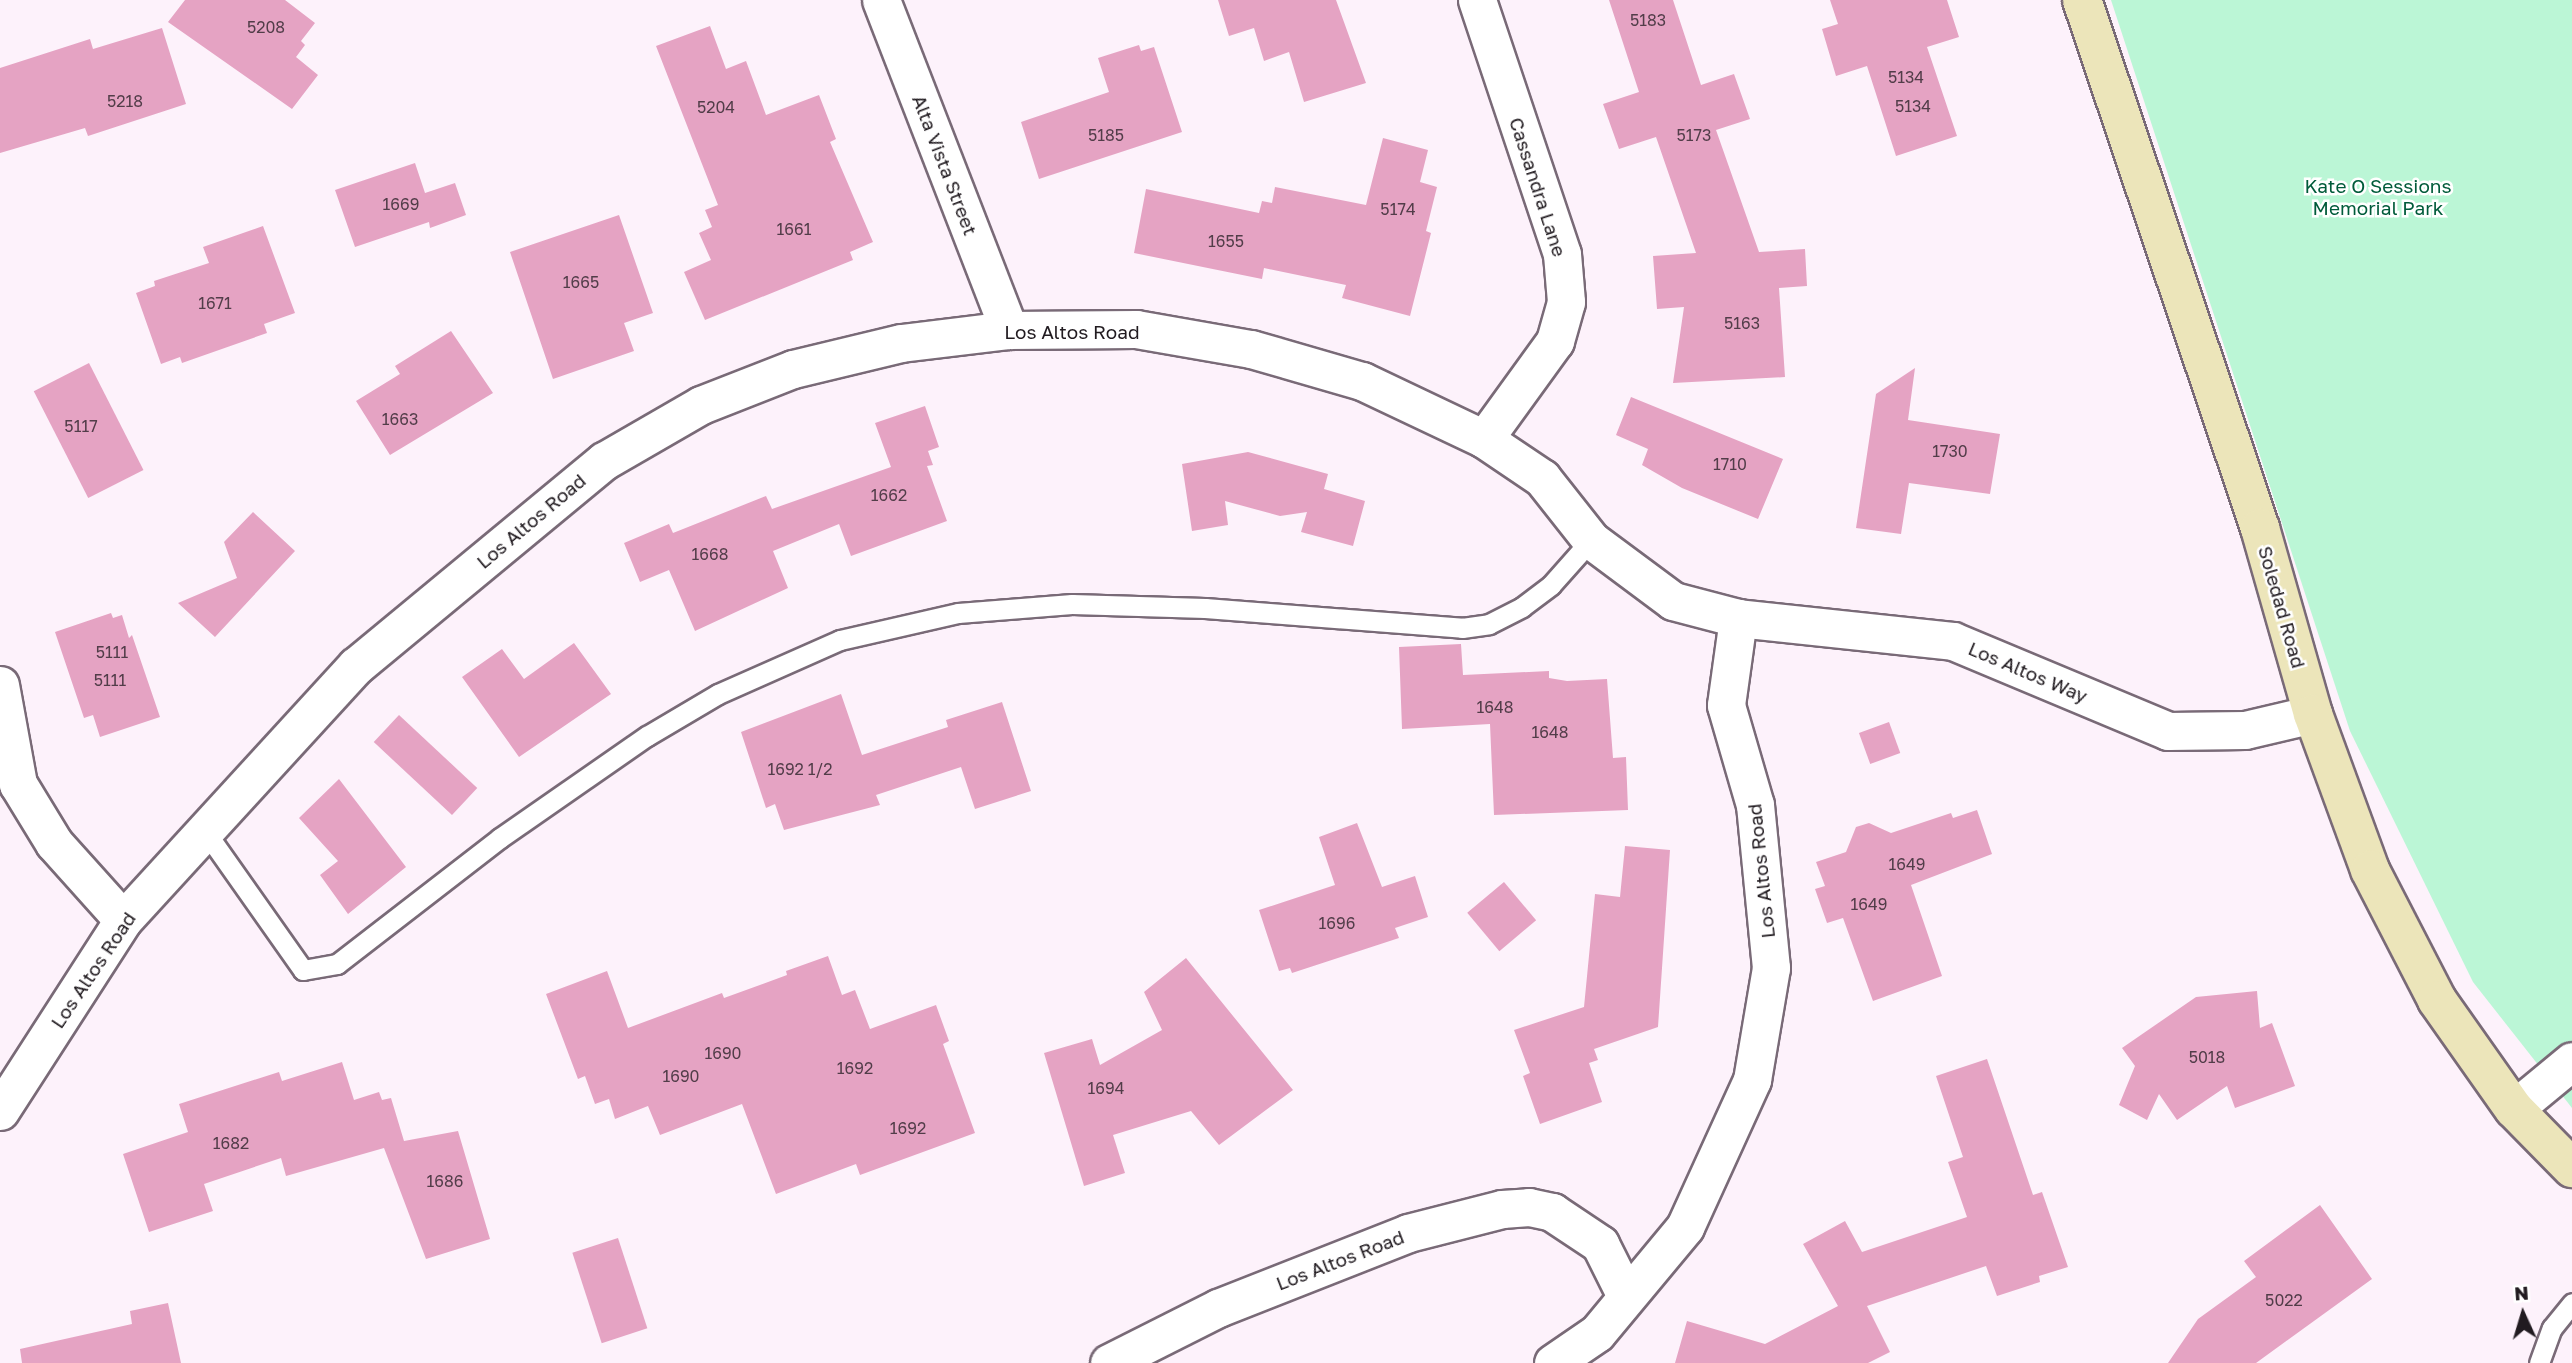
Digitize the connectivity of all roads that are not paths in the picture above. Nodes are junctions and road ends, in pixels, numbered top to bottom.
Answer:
1 (880, 0) edge
2 (1477, 0) edge
3 (2082, 0) edge
4 (1009, 330) junction
5 (1484, 439) junction
6 (1591, 540) junction
7 (1738, 618) junction
8 (0, 685) edge
9 (2313, 714) junction
10 (205, 831) junction
11 (123, 920) junction
12 (2572, 1061) edge
13 (2514, 1109) junction
14 (0, 1111) edge
15 (2572, 1168) edge
16 (1626, 1296) junction
17 (2572, 1303) edge
18 (1109, 1363) edge
19 (1553, 1363) edge
20 (2539, 1363) edge

1 - 4 street, Alta Vista Street
2 - 5 street, Cassandra Lane
3 - 9 street, Soledad Road
4 - 5 street, Los Altos Road
4 - 10 street, Los Altos Road
5 - 6 street, Los Altos Road
6 - 7 street, Los Altos Road
6 - 10 lane
7 - 9 street, Los Altos Way
7 - 16 street, Los Altos Road
8 - 11 street
9 - 13 street, Soledad Road
10 - 11 street, Los Altos Road
11 - 14 street, Los Altos Road
12 - 13 street
13 - 15 street, Soledad Road
16 - 18 street, Los Altos Road
16 - 19 street, Los Altos Road
17 - 20 lane

